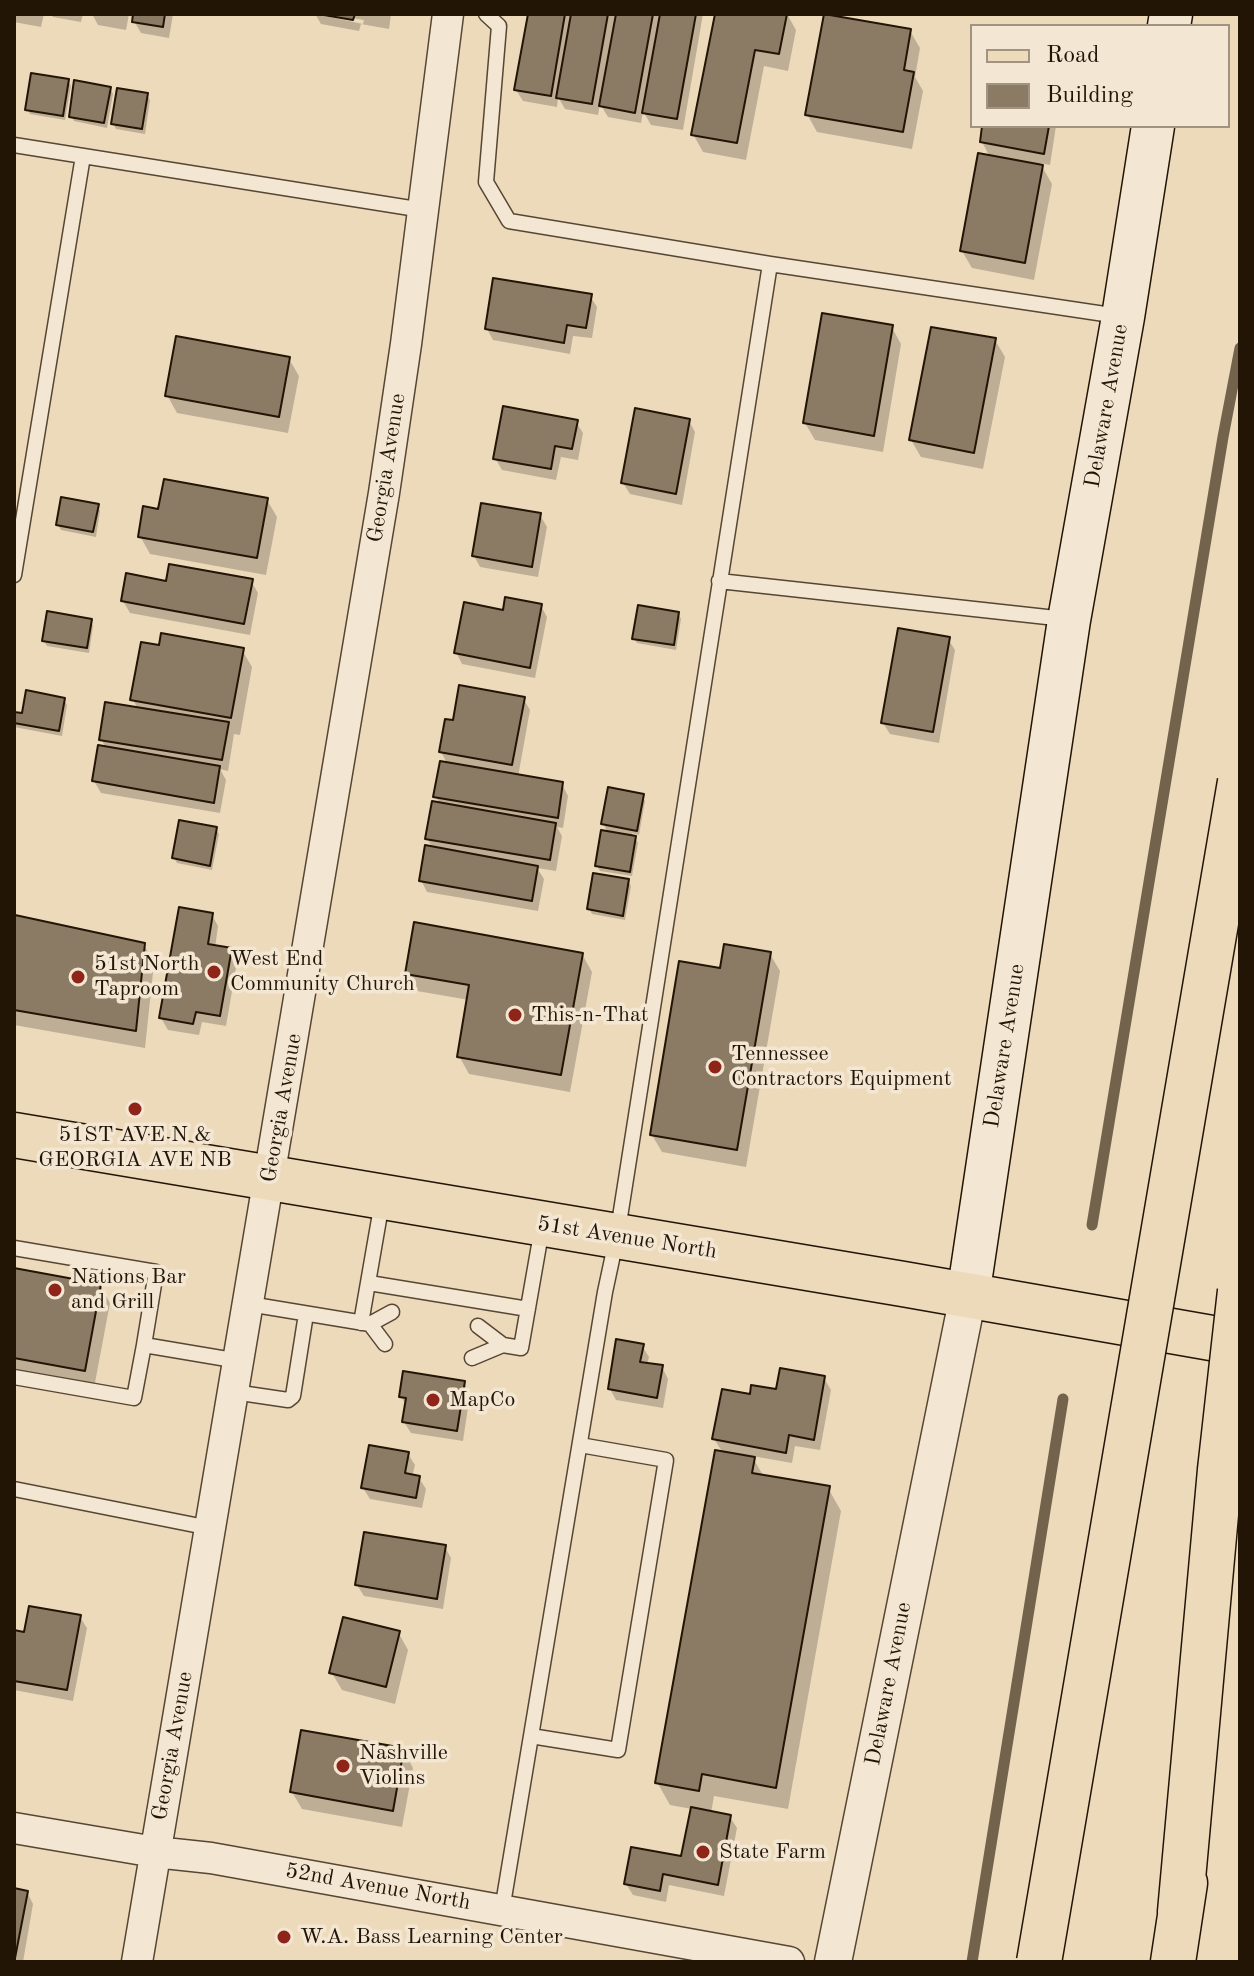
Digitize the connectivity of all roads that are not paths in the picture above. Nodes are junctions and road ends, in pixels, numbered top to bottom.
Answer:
1 (448, 14) edge
2 (486, 14) edge
3 (1153, 128) edge
4 (14, 145) edge
5 (83, 156) junction
6 (423, 210) junction
7 (770, 264) junction
8 (1123, 317) junction
9 (14, 575) edge
10 (719, 581) junction
11 (1069, 620) junction
12 (1240, 782) edge
13 (14, 1135) edge
14 (270, 1178) junction
15 (383, 1198) junction
16 (543, 1224) junction
17 (617, 1236) junction
18 (14, 1248) edge
19 (369, 1283) junction
20 (1240, 1291) edge
21 (968, 1296) junction
22 (249, 1304) junction
23 (528, 1309) junction
24 (392, 1312) dead end
25 (306, 1314) junction
26 (366, 1323) junction
27 (478, 1326) dead end
28 (1240, 1343) edge
29 (385, 1344) dead end
30 (144, 1345) junction
31 (503, 1345) junction
32 (472, 1358) dead end
33 (239, 1361) junction
34 (14, 1377) edge
35 (234, 1392) junction
36 (580, 1445) junction
37 (14, 1489) edge
38 (210, 1528) junction
39 (1240, 1562) edge
40 (531, 1736) junction
41 (14, 1828) edge
42 (155, 1852) junction
43 (502, 1910) junction
44 (1180, 1912) junction
45 (137, 1962) edge
46 (789, 1962) edge
47 (833, 1962) edge
48 (1039, 1962) edge
49 (1173, 1962) edge

1 - 6 street, Georgia Avenue
2 - 7 lane
3 - 8 main road, Delaware Avenue
4 - 5 lane
5 - 6 lane
5 - 9 lane
6 - 14 street, Georgia Avenue
7 - 8 lane
7 - 10 lane
8 - 11 main road, Delaware Avenue
10 - 11 lane
10 - 17 lane
11 - 21 main road, Delaware Avenue
12 - 48 main road, bridge
13 - 14 main road, 51st Avenue North
14 - 15 main road, 51st Avenue North
14 - 22 street, Georgia Avenue
15 - 16 main road, 51st Avenue North
15 - 19 lane
16 - 17 main road, 51st Avenue North
16 - 23 lane
17 - 21 main road, 51st Avenue North
17 - 36 lane
18 - 30 lane
19 - 23 lane
19 - 26 lane
20 - 44 main road, bridge
21 - 28 main road, 51st Avenue North
21 - 47 street, Delaware Avenue
22 - 25 lane
22 - 33 street, Georgia Avenue
23 - 31 lane
24 - 26 lane
25 - 26 lane
25 - 35 lane
26 - 29 lane
27 - 31 lane
30 - 33 lane
30 - 34 lane
31 - 32 lane
33 - 35 street, Georgia Avenue
35 - 38 street, Georgia Avenue
36 - 40 lane
36 - 40 lane
37 - 38 lane
38 - 42 street, Georgia Avenue
39 - 44 main road
40 - 43 lane
41 - 42 street, 52nd Avenue North
42 - 43 street, 52nd Avenue North
42 - 45 street, Georgia Avenue
43 - 46 street, 52nd Avenue North
44 - 49 main road

